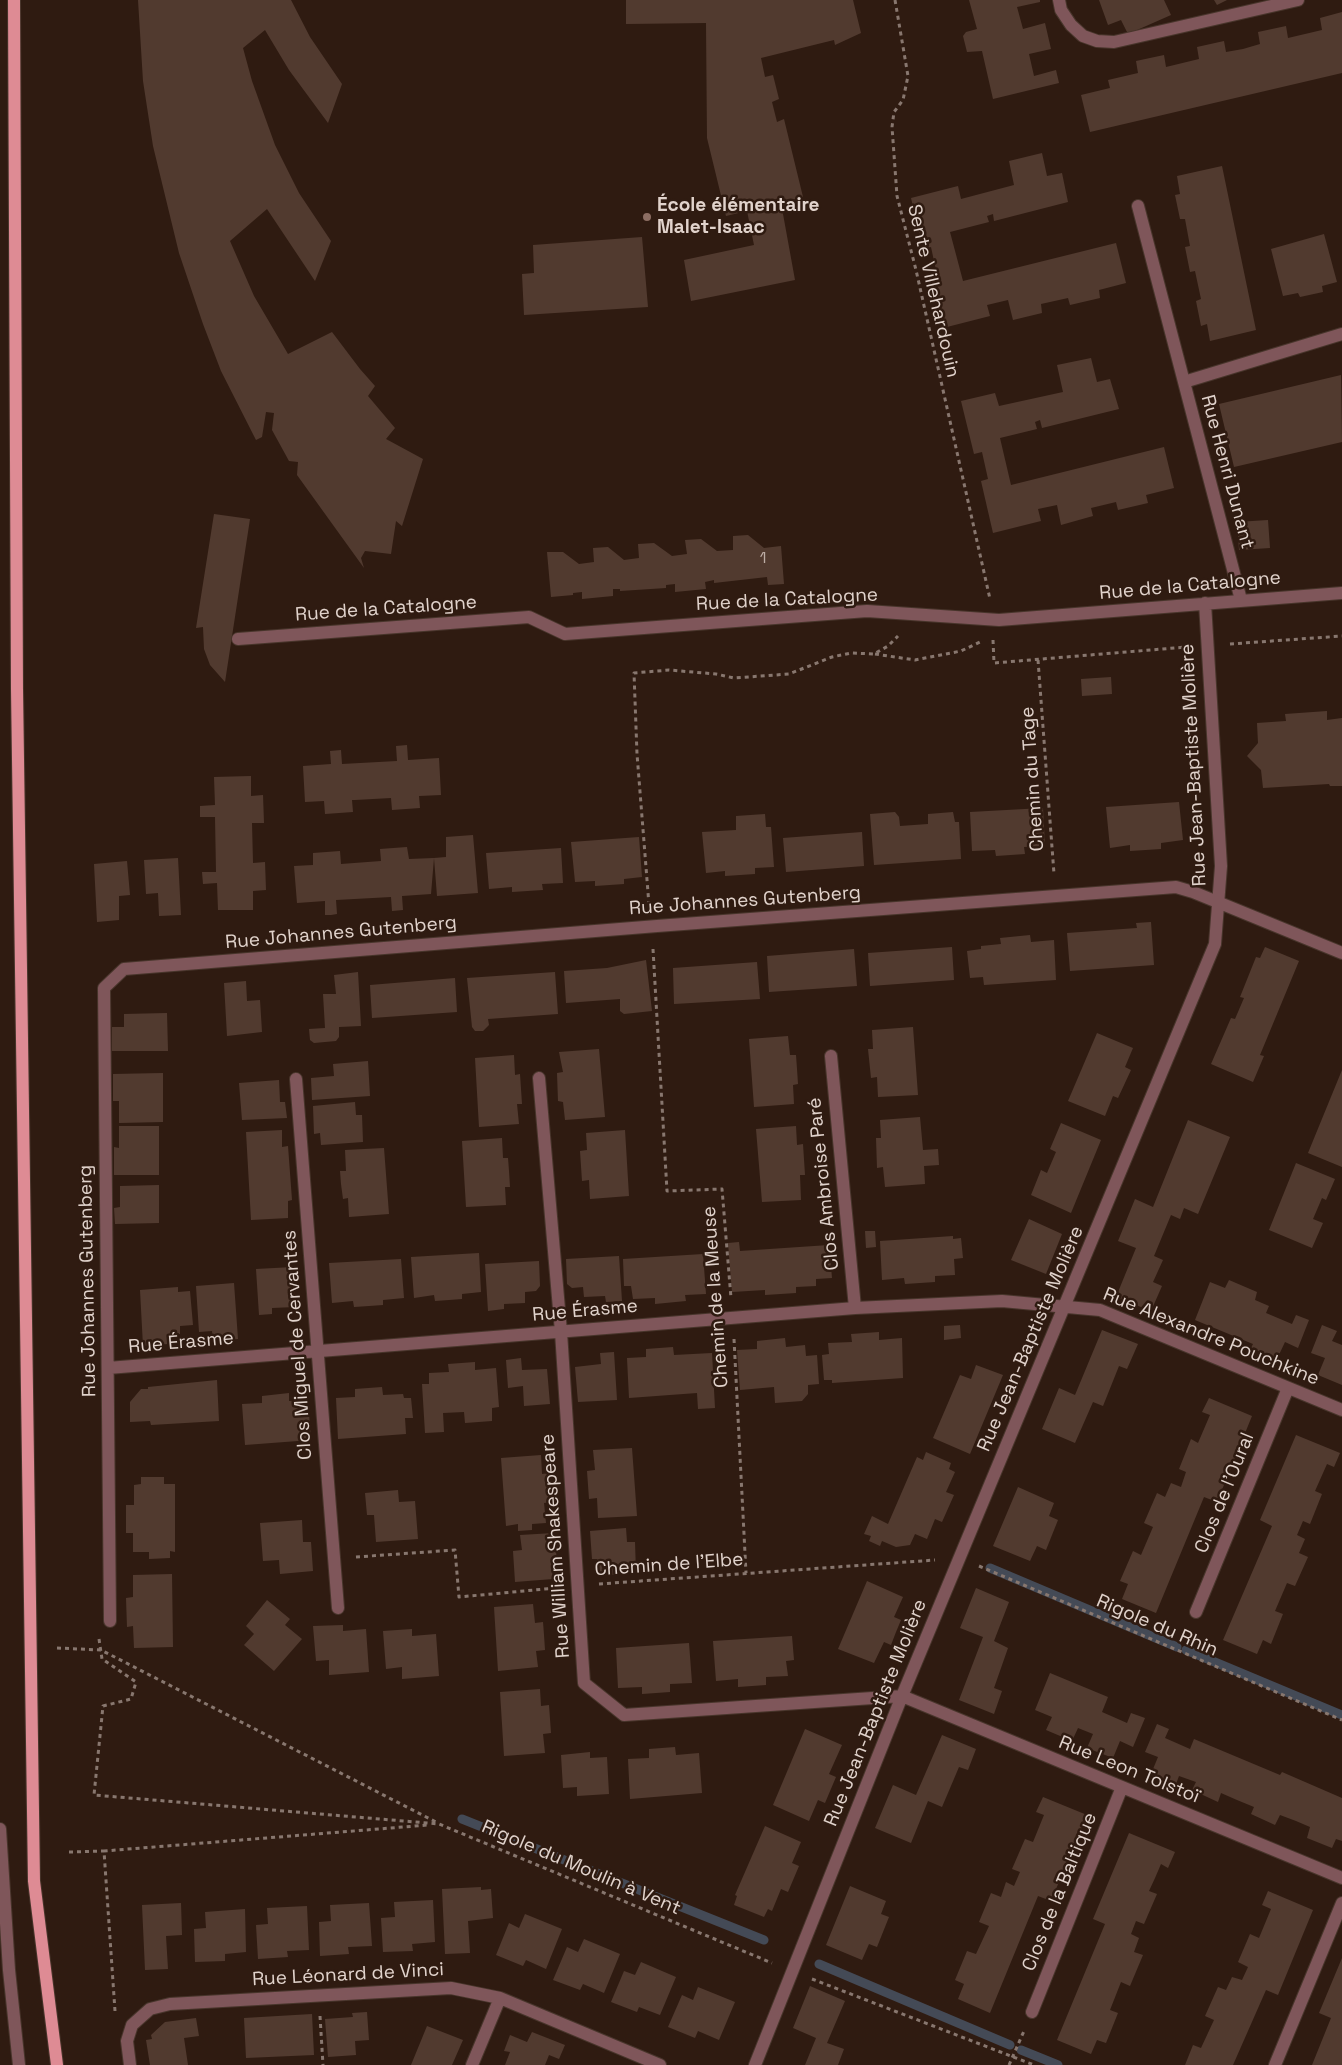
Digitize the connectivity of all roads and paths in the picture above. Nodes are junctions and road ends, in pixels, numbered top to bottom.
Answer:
1 (14, 0) edge
2 (895, 0) edge
3 (1059, 0) edge
4 (1298, 0) edge
5 (1138, 206) dead end
6 (1342, 334) edge
7 (1184, 382) junction
8 (1342, 593) edge
9 (1241, 600) junction
10 (1205, 603) junction
11 (919, 614) junction
12 (992, 620) junction
13 (1342, 636) edge
14 (238, 640) dead end
15 (1208, 645) junction
16 (874, 654) junction
17 (1038, 660) junction
18 (1055, 896) junction
19 (1218, 903) junction
20 (651, 926) junction
21 (1342, 953) edge
22 (831, 1056) dead end
23 (539, 1078) dead end
24 (296, 1079) dead end
25 (1065, 1305) junction
26 (855, 1308) junction
27 (733, 1318) junction
28 (561, 1332) junction
29 (318, 1351) junction
30 (108, 1368) junction
31 (1288, 1388) junction
32 (1342, 1410) edge
33 (960, 1558) junction
34 (333, 1559) junction
35 (746, 1573) junction
36 (578, 1586) junction
37 (338, 1608) dead end
38 (1196, 1612) dead end
39 (110, 1621) joint
40 (58, 1648) dead end
41 (101, 1650) junction
42 (902, 1696) junction
43 (1342, 1720) edge
44 (1122, 1787) junction
45 (439, 1824) junction
46 (0, 1829) edge
47 (104, 1851) junction
48 (69, 1852) dead end
49 (1342, 1878) edge
50 (1342, 1903) edge
51 (792, 1972) junction
52 (319, 1995) junction
53 (500, 1998) junction
54 (1032, 2012) joint
55 (132, 2025) junction
56 (1012, 2056) junction
57 (19, 2065) edge
58 (57, 2065) edge
59 (130, 2065) edge
60 (323, 2065) edge
61 (472, 2065) edge
62 (660, 2065) edge
63 (755, 2065) edge
64 (1008, 2065) edge
65 (1034, 2065) edge
66 (1275, 2065) edge

1 - 58 main road
2 - 12 path, Sente Villehardouin
3 - 4 street
5 - 7 street, Rue Henri Dunant
6 - 7 street, Rue Henri Dunant
7 - 9 street, Rue Henri Dunant
8 - 9 street, Rue de la Catalogne
9 - 10 street, Rue de la Catalogne
10 - 12 street, Rue de la Catalogne
10 - 15 street, Rue Jean-Baptiste Molière
11 - 12 street, Rue de la Catalogne
11 - 14 street, Rue de la Catalogne
11 - 16 path
13 - 15 path
15 - 17 path
15 - 19 street, Rue Jean-Baptiste Molière
16 - 17 path
16 - 20 path
17 - 18 path, Chemin du Tage
18 - 19 street, Rue Johannes Gutenberg
18 - 20 street, Rue Johannes Gutenberg
19 - 21 street, Rue Johannes Gutenberg
19 - 25 street, Rue Jean-Baptiste Molière
20 - 27 path, Chemin de la Meuse
20 - 30 street, Rue Johannes Gutenberg
22 - 26 street, Clos Ambroise Paré
23 - 28 street, Rue William Shakespeare
24 - 29 street, Clos Miguel de Cervantes
25 - 26 street, Rue Érasme
25 - 31 street, Rue Alexandre Pouchkine
25 - 33 street, Rue Jean-Baptiste Molière
26 - 27 street, Rue Érasme
27 - 28 street, Rue Érasme
27 - 35 path, Chemin de la Meuse
28 - 29 street, Rue Érasme
28 - 36 street, Rue William Shakespeare
29 - 30 street, Rue Érasme
29 - 34 street, Clos Miguel de Cervantes
30 - 39 street, Rue Johannes Gutenberg
31 - 32 street, Rue Alexandre Pouchkine
31 - 38 street, Clos de l'Oural
33 - 35 path, Chemin de l'Elbe
33 - 42 street, Rue Jean-Baptiste Molière
33 - 43 path, Rigole du Rhin
34 - 36 path, Chemin de l'Elbe
34 - 37 street, Clos Miguel de Cervantes
35 - 36 path, Chemin de l'Elbe
36 - 42 street, Rue William Shakespeare
39 - 41 path
40 - 41 path
41 - 45 path
41 - 45 path, Rigole du Moulin à Vent
42 - 44 street, Rue Leon Tolstoï
42 - 51 street, Rue Jean-Baptiste Molière
44 - 49 street, Rue Leon Tolstoï
44 - 54 street, Clos de la Baltique
45 - 47 path
45 - 51 path, Rigole du Moulin à Vent
46 - 57 street
47 - 48 path
47 - 55 path
50 - 66 street
51 - 56 path, Rigole du Moulin à Vent
51 - 63 street, Rue Jean-Baptiste Molière
52 - 53 street, Rue Léonard de Vinci
52 - 55 street, Rue Léonard de Vinci
52 - 60 path
53 - 61 street
53 - 62 street, Rue Léonard de Vinci
54 - 56 path
55 - 59 street
56 - 64 path
56 - 65 path, Rigole du Moulin à Vent

